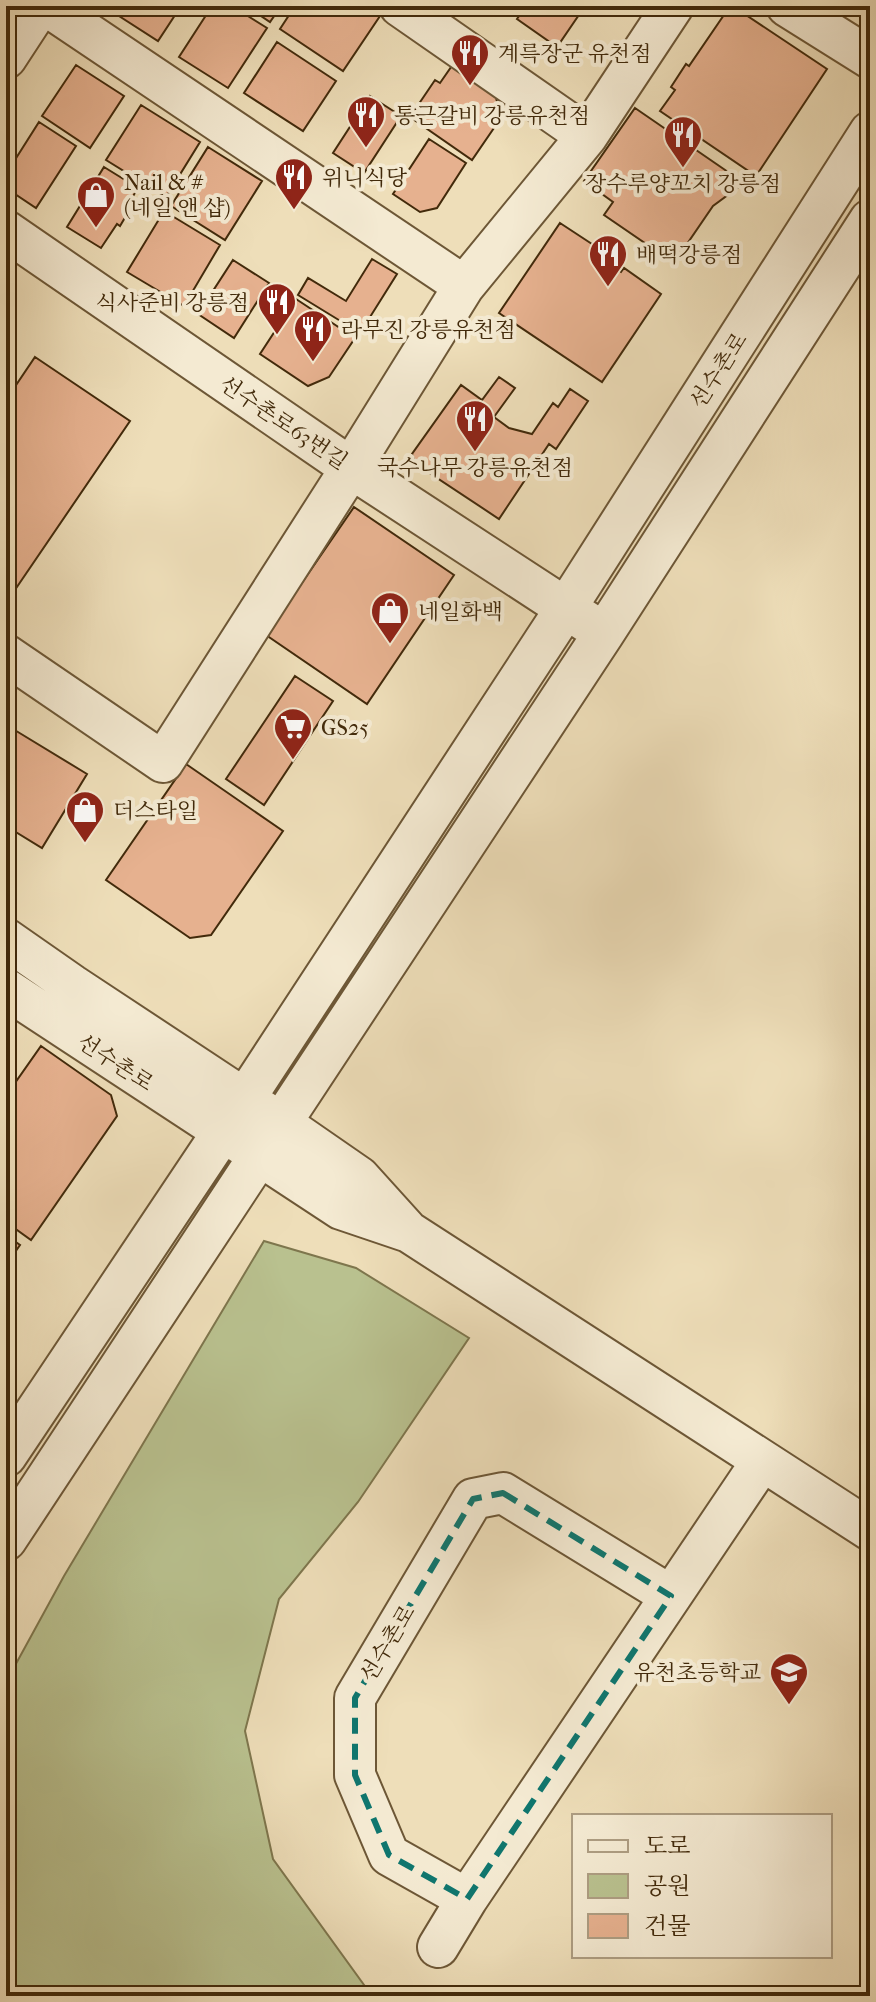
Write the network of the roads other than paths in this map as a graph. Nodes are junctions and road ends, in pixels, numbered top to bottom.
1 (40, 6) edge
2 (47, 6) edge
3 (400, 6) edge
4 (673, 6) edge
5 (787, 6) edge
6 (6, 58) edge
7 (870, 58) edge
8 (870, 132) edge
9 (587, 136) junction
10 (870, 220) edge
11 (6, 231) edge
12 (464, 286) junction
13 (351, 468) junction
14 (566, 608) junction
15 (604, 633) junction
16 (6, 655) edge
17 (6, 939) edge
18 (6, 989) edge
19 (233, 1115) junction
20 (270, 1139) junction
21 (6, 1456) edge
22 (762, 1461) junction
23 (870, 1530) edge
24 (6, 1540) edge
25 (671, 1596) junction
26 (467, 1899) junction
27 (438, 1947) dead end

1 - 6 street
2 - 12 street
3 - 9 street
4 - 9 street
5 - 7 street
8 - 14 street, 선수촌로
9 - 12 street
10 - 15 street
11 - 13 street, 선수촌로63번길
12 - 13 street
13 - 14 street, 선수촌로63번길
13 - 16 street
14 - 15 street, 선수촌로63번길
14 - 19 street, 선수촌로
15 - 20 street
17 - 19 street, 선수촌로
18 - 19 street, 선수촌로
19 - 20 street
19 - 21 street
20 - 22 street
20 - 24 street
22 - 23 street
22 - 25 street
25 - 26 street
25 - 26 street, 선수촌로
26 - 27 street

